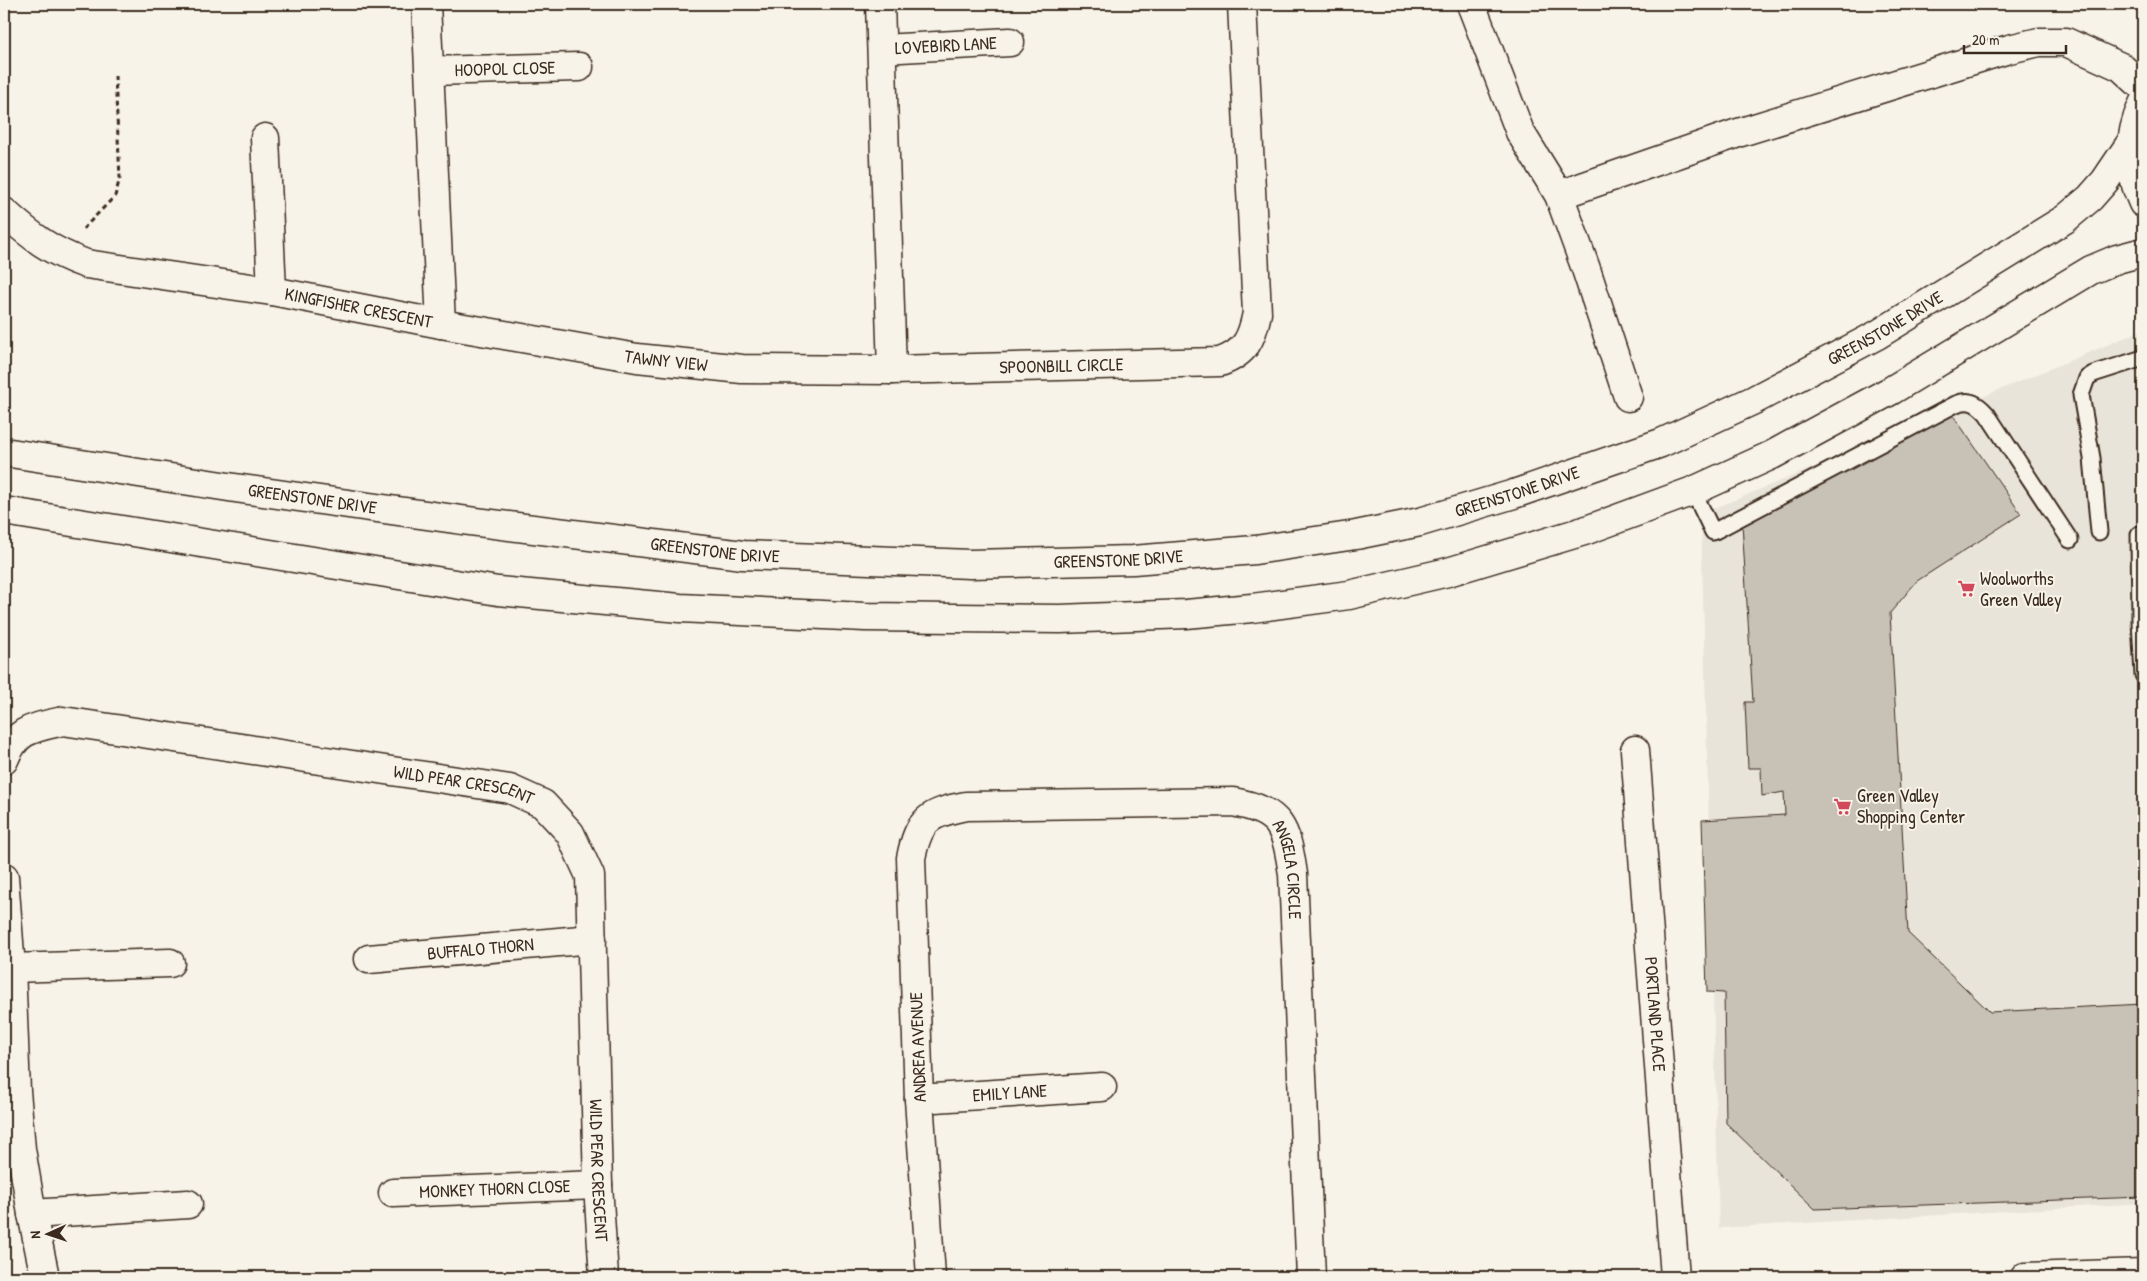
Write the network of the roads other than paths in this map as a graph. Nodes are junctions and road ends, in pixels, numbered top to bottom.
1 (426, 4) edge
2 (880, 4) edge
3 (1242, 4) edge
4 (1471, 4) edge
5 (1010, 42) dead end
6 (882, 49) junction
7 (580, 67) dead end
8 (430, 71) junction
9 (2143, 87) edge
10 (2143, 104) edge
11 (265, 138) dead end
12 (2132, 141) junction
13 (1559, 195) junction
14 (2143, 204) edge
15 (4, 212) edge
16 (2143, 252) edge
17 (272, 291) junction
18 (441, 324) junction
19 (2143, 358) edge
20 (892, 370) junction
21 (1628, 398) dead end
22 (4, 452) edge
23 (1692, 491) junction
24 (4, 511) edge
25 (2099, 532) dead end
26 (2139, 534) dead end
27 (2070, 540) dead end
28 (2143, 675) edge
29 (1635, 750) dead end
30 (4, 760) edge
31 (926, 821) joint
32 (4, 877) edge
33 (592, 939) junction
34 (369, 959) dead end
35 (170, 963) dead end
36 (11, 968) junction
37 (1102, 1087) dead end
38 (920, 1099) junction
39 (598, 1185) junction
40 (393, 1194) dead end
41 (188, 1204) dead end
42 (32, 1214) junction
43 (2143, 1273) edge
44 (44, 1277) edge
45 (604, 1277) edge
46 (931, 1277) edge
47 (1311, 1277) edge
48 (1675, 1277) edge
49 (2025, 1277) edge

1 - 8 street, KINGFISHER CRESCENT
2 - 6 street
3 - 20 street, SPOONBILL CIRCLE
4 - 13 street
5 - 6 street, LOVEBIRD LANE
6 - 20 street
7 - 8 street, HOOPOL CLOSE
8 - 18 street, KINGFISHER CRESCENT
9 - 13 street
10 - 12 street
11 - 17 street
12 - 14 street
12 - 22 street, GREENSTONE DRIVE
13 - 21 street
15 - 17 street, KINGFISHER CRESCENT
16 - 23 street
17 - 18 street, KINGFISHER CRESCENT
18 - 20 street, TAWNY VIEW
19 - 25 lane
23 - 24 street
23 - 27 lane
26 - 28 lane
29 - 48 street, PORTLAND PLACE
30 - 33 street, WILD PEAR CRESCENT
31 - 38 street, ANDREA AVENUE
31 - 47 street, ANGELA CIRCLE
32 - 36 street
33 - 34 street, BUFFALO THORN
33 - 39 street, WILD PEAR CRESCENT
35 - 36 street
36 - 42 street
37 - 38 street, EMILY LANE
38 - 46 street, ANDREA AVENUE
39 - 40 street, MONKEY THORN CLOSE
39 - 45 street, WILD PEAR CRESCENT
41 - 42 street
42 - 44 street
43 - 49 street

